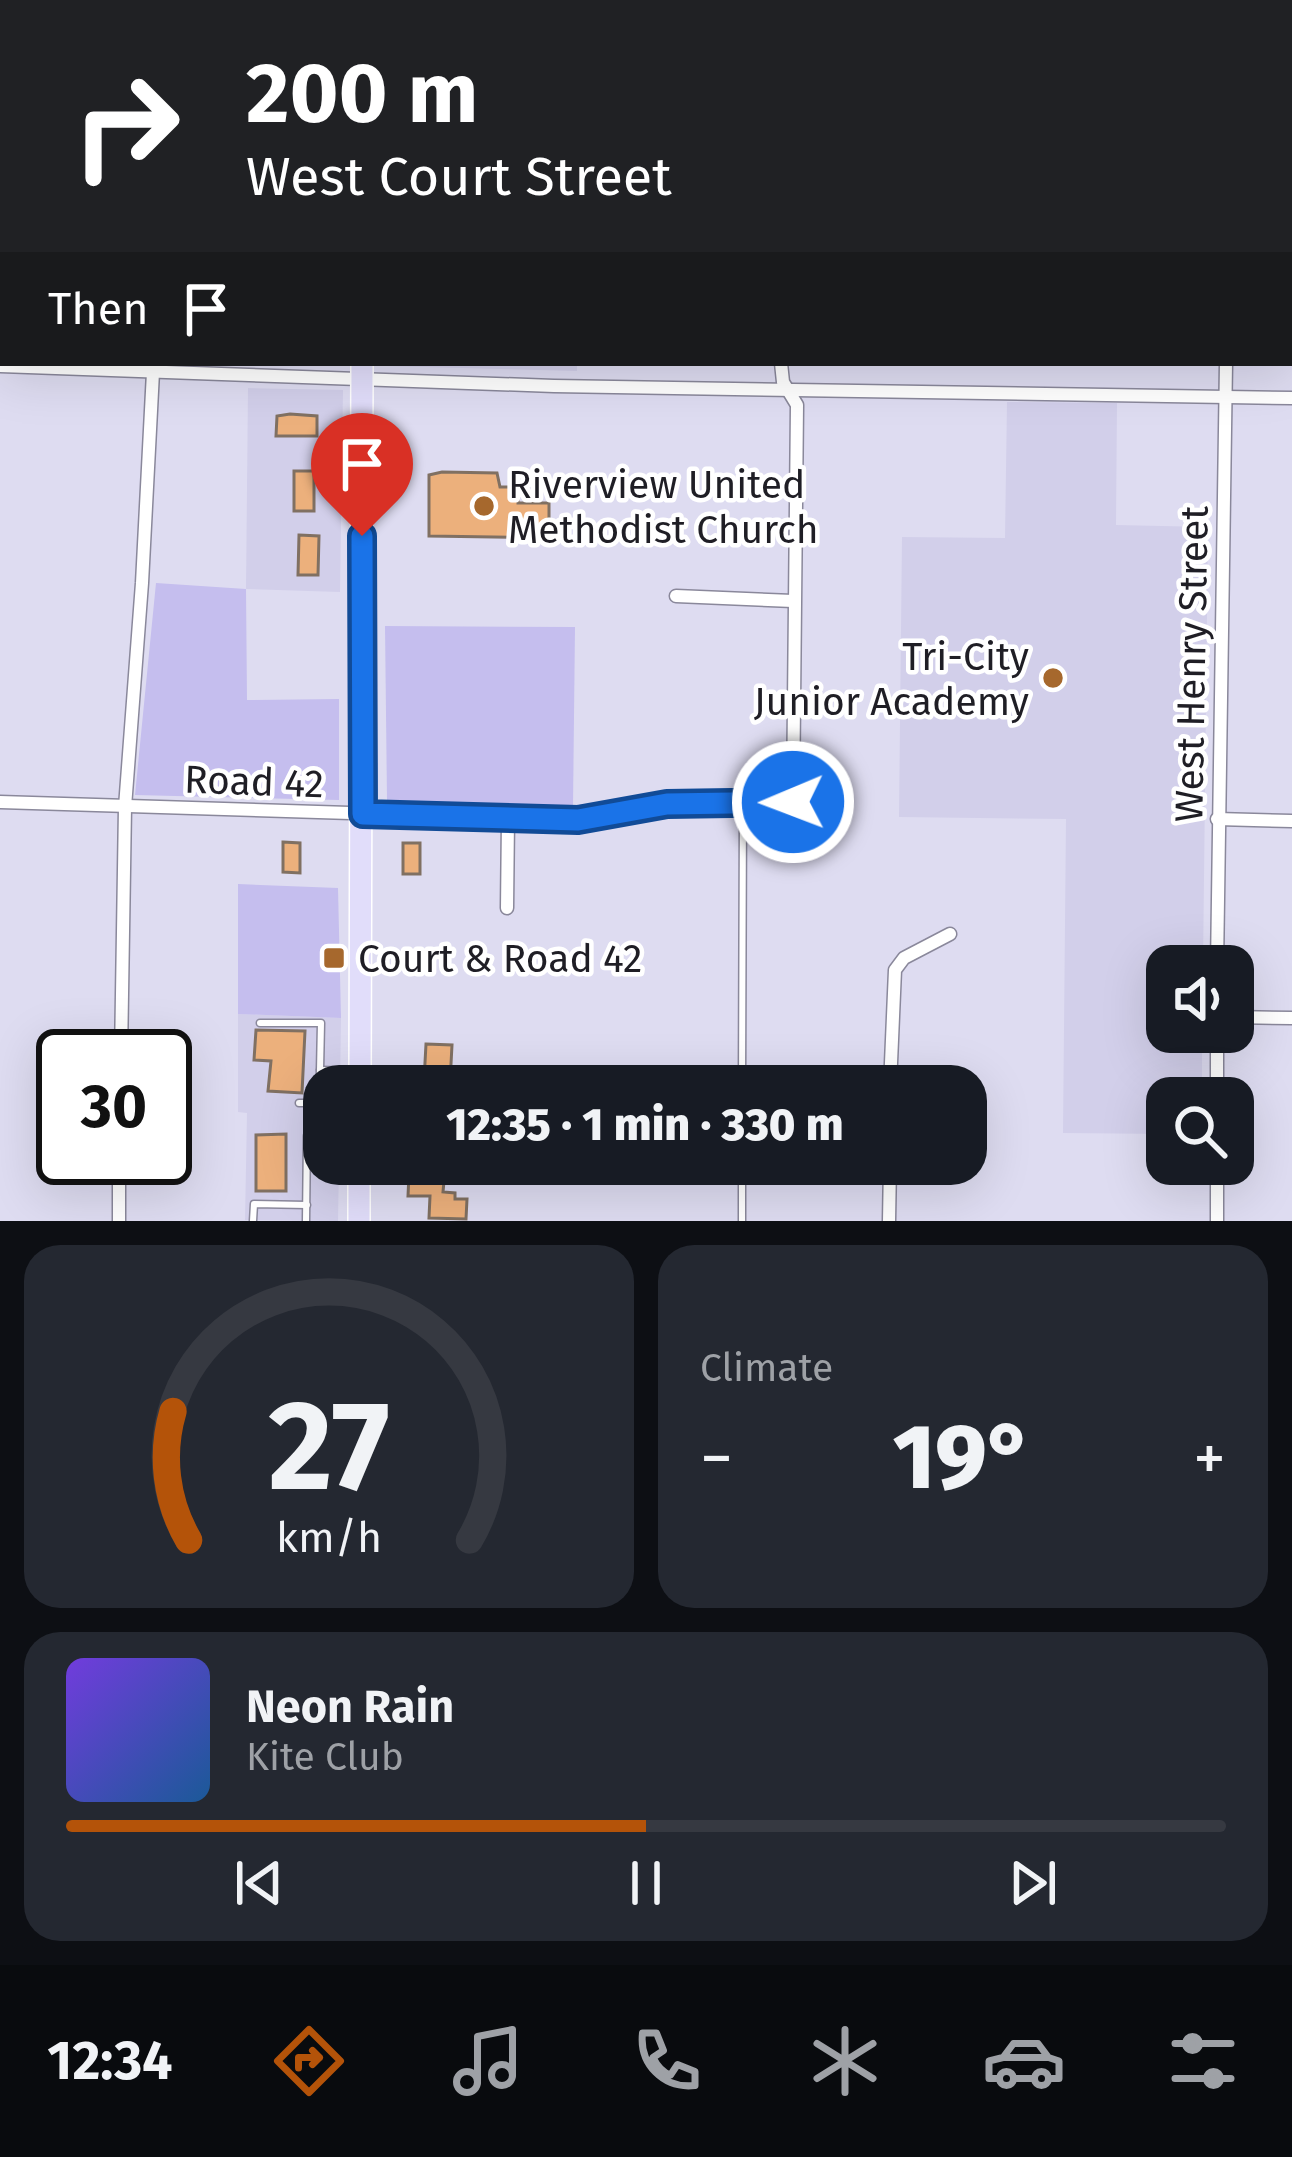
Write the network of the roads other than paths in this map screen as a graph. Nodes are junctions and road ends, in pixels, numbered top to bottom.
1 (0, 366) edge
2 (781, 366) edge
3 (1226, 366) edge
4 (152, 367) edge
5 (362, 371) edge
6 (789, 390) junction
7 (1226, 396) junction
8 (1292, 398) edge
9 (676, 596) dead end
10 (794, 601) junction
11 (0, 802) edge
12 (742, 803) junction
13 (124, 807) junction
14 (363, 814) junction
15 (508, 819) junction
16 (1217, 819) junction
17 (1292, 820) edge
18 (507, 908) dead end
19 (950, 934) dead end
20 (1217, 945) edge
21 (1254, 1017) edge
22 (1292, 1018) edge
23 (260, 1023) dead end
24 (121, 1029) edge
25 (320, 1065) edge
26 (360, 1065) edge
27 (742, 1065) edge
28 (891, 1065) edge
29 (299, 1103) dead end
30 (303, 1103) edge
31 (119, 1185) edge
32 (307, 1185) edge
33 (359, 1185) edge
34 (742, 1185) edge
35 (890, 1185) edge
36 (1217, 1185) edge
37 (307, 1205) junction
38 (118, 1221) edge
39 (253, 1221) edge
40 (306, 1221) edge
41 (359, 1221) edge
42 (742, 1221) edge
43 (889, 1221) edge
44 (1217, 1221) edge

1 - 4 street
2 - 6 street
3 - 7 street, West Henry Street
4 - 5 street
4 - 13 street
5 - 6 street
5 - 14 main road
6 - 7 street
6 - 10 street
7 - 8 street
7 - 16 street, West Henry Street
9 - 10 street
10 - 12 street, Road 42
11 - 13 street, Road 42
12 - 15 street, Road 42
12 - 27 lane
13 - 14 street, Road 42
13 - 24 street
14 - 15 street, Road 42
14 - 26 main road
15 - 18 street
16 - 17 street
16 - 20 street, West Henry Street
19 - 28 street
21 - 22 street
23 - 25 lane
29 - 30 lane
31 - 38 street
32 - 37 lane
33 - 41 main road
34 - 42 lane
35 - 43 street
36 - 44 street
37 - 39 lane
37 - 40 lane

